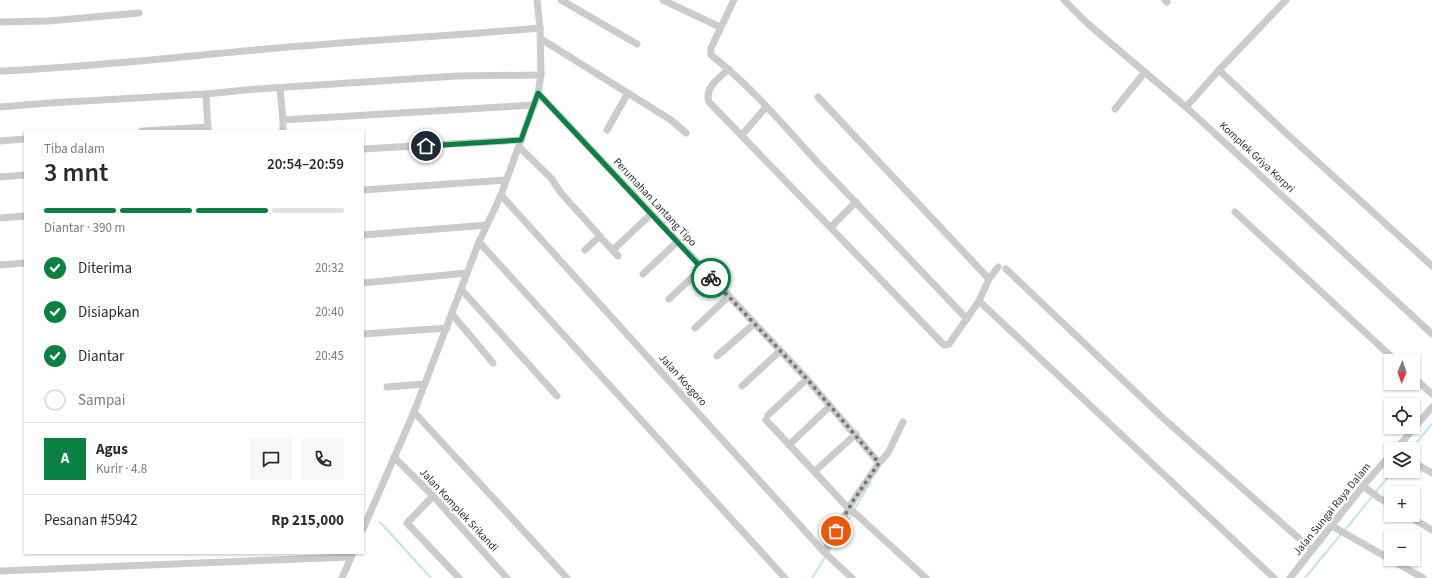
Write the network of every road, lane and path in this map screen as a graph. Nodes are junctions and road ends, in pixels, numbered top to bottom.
1 (536, 0) edge
2 (561, 0) edge
3 (663, 0) edge
4 (734, 0) edge
5 (1064, 0) edge
6 (1286, 0) edge
7 (139, 12) dead end
8 (0, 22) edge
9 (720, 27) junction
10 (540, 28) junction
11 (540, 39) junction
12 (637, 44) dead end
13 (729, 69) junction
14 (1219, 70) junction
15 (0, 71) edge
16 (1145, 72) junction
17 (541, 75) junction
18 (280, 88) junction
19 (538, 93) junction
20 (628, 93) junction
21 (206, 94) junction
22 (818, 97) dead end
23 (534, 105) junction
24 (1186, 106) junction
25 (0, 107) edge
26 (766, 107) junction
27 (1115, 109) dead end
28 (283, 120) junction
29 (208, 129) edge
30 (175, 130) edge
31 (283, 130) edge
32 (606, 130) dead end
33 (686, 133) dead end
34 (742, 135) junction
35 (24, 139) edge
36 (0, 141) edge
37 (520, 144) junction
38 (364, 150) edge
39 (24, 175) edge
40 (0, 177) edge
41 (506, 180) junction
42 (364, 190) edge
43 (501, 195) junction
44 (856, 202) junction
45 (1235, 212) dead end
46 (651, 214) junction
47 (24, 216) edge
48 (0, 218) edge
49 (486, 225) junction
50 (831, 227) junction
51 (364, 235) edge
52 (603, 240) dead end
53 (479, 242) junction
54 (677, 242) junction
55 (585, 250) dead end
56 (24, 263) edge
57 (0, 265) edge
58 (1432, 266) edge
59 (998, 267) dead end
60 (702, 268) junction
61 (1006, 269) dead end
62 (467, 273) junction
63 (642, 274) dead end
64 (989, 279) junction
65 (364, 283) edge
66 (461, 289) junction
67 (729, 296) junction
68 (669, 299) dead end
69 (979, 301) junction
70 (452, 314) junction
71 (967, 319) junction
72 (754, 324) junction
73 (447, 328) junction
74 (695, 328) dead end
75 (364, 334) edge
76 (1432, 334) edge
77 (780, 351) junction
78 (1388, 354) edge
79 (717, 356) dead end
80 (493, 363) dead end
81 (807, 379) junction
82 (1420, 383) edge
83 (424, 384) junction
84 (742, 386) dead end
85 (387, 387) dead end
86 (1432, 394) edge
87 (557, 396) dead end
88 (830, 406) junction
89 (1432, 407) edge
90 (414, 412) junction
91 (903, 422) dead end
92 (856, 434) junction
93 (1402, 442) edge
94 (789, 445) junction
95 (394, 457) junction
96 (879, 463) junction
97 (1384, 463) edge
98 (1420, 466) edge
99 (815, 471) junction
100 (1432, 473) edge
101 (1365, 487) junction
102 (433, 496) junction
103 (1384, 501) edge
104 (849, 510) junction
105 (1419, 522) edge
106 (364, 527) edge
107 (1335, 528) junction
108 (1432, 530) edge
109 (1312, 550) junction
110 (824, 553) junction
111 (352, 555) edge
112 (0, 571) edge
113 (342, 578) edge
114 (459, 578) edge
115 (507, 578) edge
116 (567, 578) edge
117 (784, 578) edge
118 (852, 578) edge
119 (926, 578) edge
120 (1274, 578) edge
121 (1290, 578) edge
122 (1422, 578) edge

1 - 10 street
2 - 12 street
3 - 9 street
4 - 9 street
5 - 16 street, Komplek Griya Korpri
6 - 14 street
7 - 8 street
9 - 13 street
10 - 11 street
10 - 15 street
11 - 17 street
11 - 20 street
13 - 26 street
13 - 34 street
14 - 24 street
14 - 58 street
16 - 24 street, Komplek Griya Korpri
16 - 27 street
17 - 18 street
17 - 19 street
18 - 21 street
18 - 28 street
19 - 23 street
19 - 46 street, Perumahan Lantang Tipo
20 - 32 street
20 - 33 street
21 - 25 street
21 - 29 street
22 - 64 street
23 - 28 street
23 - 37 street
24 - 76 street, Komplek Griya Korpri
26 - 34 street
26 - 44 street
28 - 31 street
29 - 30 street
34 - 50 street
35 - 36 street
37 - 38 street
37 - 41 street
37 - 55 street
39 - 40 street
41 - 42 street
41 - 43 street
43 - 49 street
43 - 110 street, Jalan Kosgoro
44 - 50 street
44 - 71 street
45 - 78 street
46 - 52 street
46 - 54 street, Perumahan Lantang Tipo
47 - 48 street
49 - 51 street
49 - 53 street
50 - 71 street
53 - 62 street
53 - 117 street
54 - 60 street, Perumahan Lantang Tipo
54 - 63 street
56 - 57 street
59 - 64 street
60 - 67 street, Perumahan Lantang Tipo
60 - 68 street
61 - 109 street
62 - 65 street
62 - 66 street
64 - 69 street
66 - 70 street
66 - 87 street
67 - 72 street, Perumahan Lantang Tipo
67 - 74 street
69 - 71 street
69 - 120 street
70 - 73 street
70 - 80 street
72 - 77 street, Perumahan Lantang Tipo
72 - 79 street
73 - 75 street
73 - 83 street
77 - 81 street, Perumahan Lantang Tipo
77 - 84 street
81 - 88 street, Perumahan Lantang Tipo
81 - 94 street
82 - 86 street
83 - 85 street
83 - 90 street
88 - 92 street, Perumahan Lantang Tipo
88 - 94 street
89 - 93 street
90 - 95 street
90 - 116 street
91 - 96 street
92 - 96 street, Perumahan Lantang Tipo
92 - 99 street
94 - 99 street
95 - 102 street, Jalan Komplek Srikandi
95 - 106 street
96 - 104 street
97 - 101 street, Jalan Sungai Raya Dalam
98 - 100 street
99 - 104 street
101 - 103 street
101 - 107 street, Jalan Sungai Raya Dalam
102 - 114 street
102 - 115 street, Jalan Komplek Srikandi
104 - 110 street
104 - 119 street
105 - 108 street
107 - 109 street, Jalan Sungai Raya Dalam
107 - 122 street
109 - 121 street, Jalan Sungai Raya Dalam
110 - 118 street, Jalan Kosgoro
111 - 112 street
111 - 113 street

